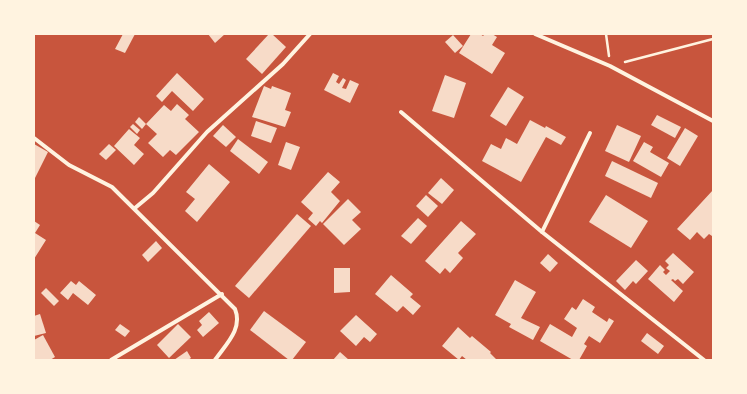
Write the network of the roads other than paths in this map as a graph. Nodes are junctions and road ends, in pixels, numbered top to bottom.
1 (310, 34) edge
2 (535, 34) edge
3 (401, 112) dead end
4 (713, 121) edge
5 (590, 133) dead end
6 (34, 138) edge
7 (135, 208) junction
8 (542, 232) junction
9 (222, 294) junction
10 (111, 360) edge
11 (215, 360) edge
12 (704, 360) edge

1 - 7 street
2 - 4 street
3 - 8 street
5 - 8 street
6 - 7 street
7 - 9 street
8 - 12 street
9 - 10 street
9 - 11 street

